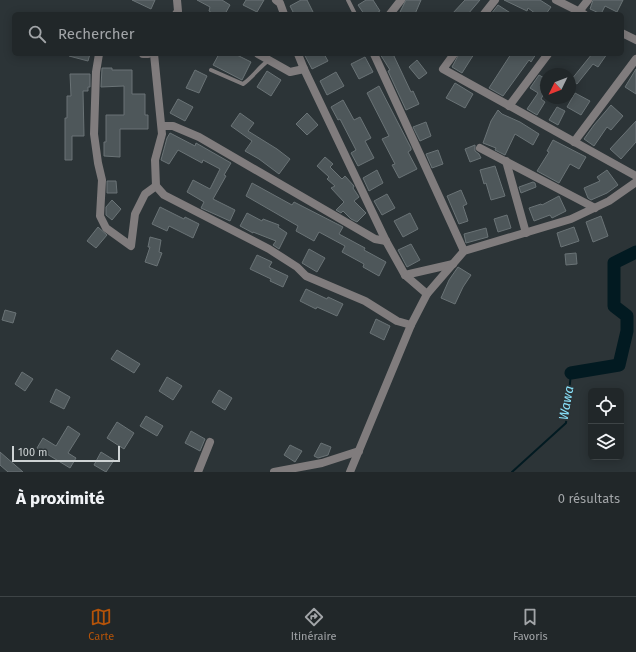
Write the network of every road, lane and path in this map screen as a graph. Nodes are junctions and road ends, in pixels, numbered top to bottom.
1 (177, 0) edge
2 (348, 0) edge
3 (401, 0) edge
4 (495, 0) edge
5 (556, 0) edge
6 (588, 0) edge
7 (281, 1) edge
8 (179, 12) edge
9 (284, 12) edge
10 (354, 12) edge
11 (392, 12) edge
12 (486, 12) edge
13 (578, 12) edge
14 (581, 12) edge
15 (624, 34) edge
16 (636, 40) edge
17 (99, 56) edge
18 (154, 56) edge
19 (262, 56) edge
20 (299, 56) edge
21 (375, 56) edge
22 (453, 56) edge
23 (546, 56) edge
24 (636, 58) edge
25 (269, 60) junction
26 (304, 69) junction
27 (212, 70) dead end
28 (509, 106) junction
29 (162, 126) junction
30 (574, 142) junction
31 (480, 148) dead end
32 (506, 162) junction
33 (636, 176) edge
34 (636, 182) edge
35 (156, 186) junction
36 (595, 208) junction
37 (526, 233) junction
38 (386, 241) junction
39 (464, 251) junction
40 (453, 264) junction
41 (405, 275) junction
42 (427, 294) junction
43 (411, 325) junction
44 (210, 442) dead end
45 (359, 452) junction
46 (198, 472) edge
47 (274, 472) edge
48 (350, 472) edge

1 - 8 street
2 - 10 lane
3 - 11 street
4 - 12 street
5 - 13 street
6 - 14 street
7 - 9 street
15 - 16 street
17 - 35 street
18 - 29 street
19 - 25 street
20 - 26 street
21 - 39 street
22 - 28 street
23 - 28 street
24 - 30 street
25 - 26 street
25 - 27 lane
26 - 38 street
28 - 30 street
29 - 35 street
29 - 38 street
30 - 33 street
31 - 32 street
32 - 36 street
32 - 37 street
34 - 36 street
35 - 43 street
36 - 37 street
37 - 39 street
38 - 41 street
39 - 40 street
40 - 41 street
40 - 42 street
41 - 42 street
42 - 43 street
43 - 45 street
44 - 46 street
45 - 47 street
45 - 48 street

